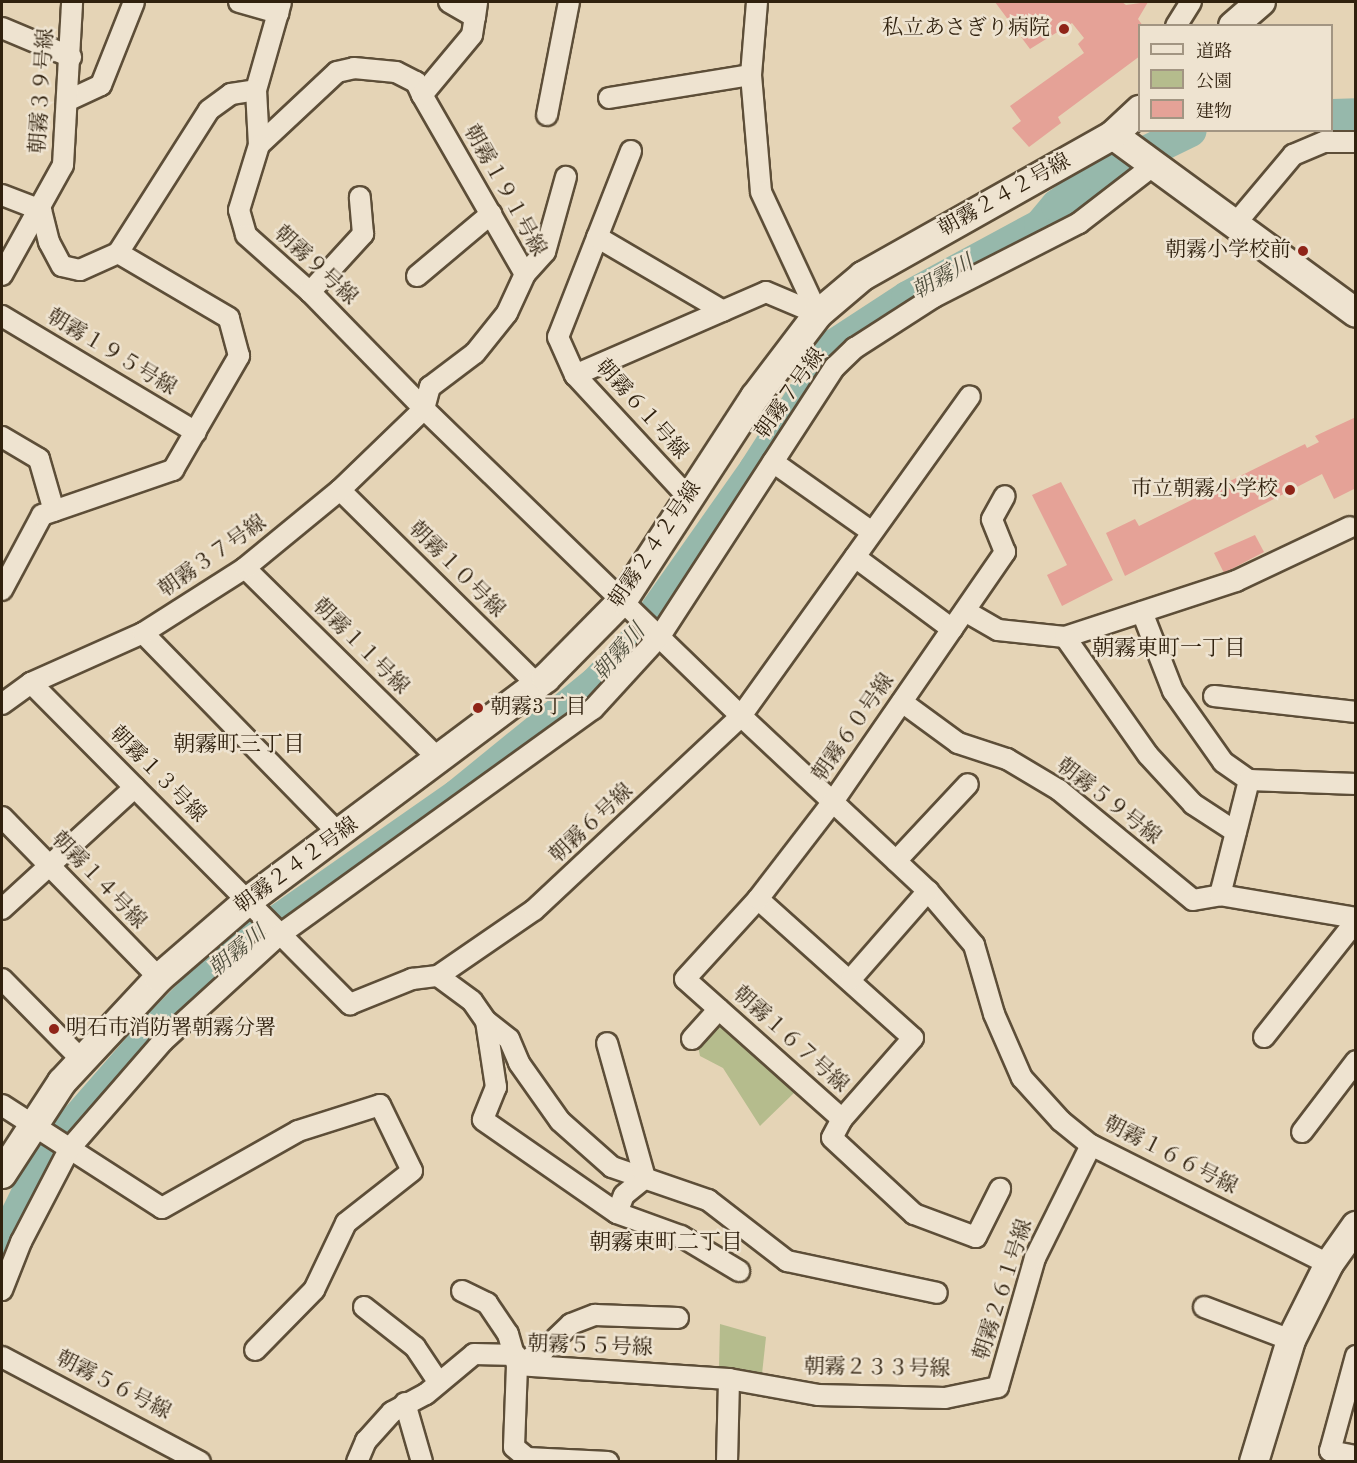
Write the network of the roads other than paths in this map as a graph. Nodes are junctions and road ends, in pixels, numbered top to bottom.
1 (72, 2) edge
2 (134, 2) edge
3 (239, 2) edge
4 (449, 2) edge
5 (569, 2) edge
6 (757, 2) edge
7 (1191, 2) edge
8 (1261, 2) edge
9 (280, 8) edge
10 (476, 9) edge
11 (1177, 24) edge
12 (1235, 24) edge
13 (2, 28) edge
14 (71, 57) junction
15 (751, 75) junction
16 (256, 90) junction
17 (422, 95) junction
18 (609, 98) dead end
19 (69, 100) junction
20 (1138, 112) edge
21 (547, 115) dead end
22 (1113, 135) junction
23 (1356, 142) edge
24 (259, 146) junction
25 (630, 151) dead end
26 (1151, 163) junction
27 (566, 177) dead end
28 (2, 195) edge
29 (360, 197) dead end
30 (41, 210) junction
31 (491, 214) junction
32 (1236, 223) junction
33 (597, 237) junction
34 (118, 253) junction
35 (525, 274) junction
36 (2, 275) edge
37 (417, 276) dead end
38 (310, 292) junction
39 (723, 311) junction
40 (1356, 313) edge
41 (818, 314) junction
42 (2, 316) edge
43 (575, 375) junction
44 (970, 396) dead end
45 (424, 409) junction
46 (196, 432) junction
47 (2, 437) edge
48 (773, 462) junction
49 (340, 490) junction
50 (1005, 496) dead end
51 (688, 497) junction
52 (54, 511) junction
53 (1350, 527) dead end
54 (872, 532) junction
55 (855, 557) junction
56 (245, 568) junction
57 (2, 590) edge
58 (631, 607) junction
59 (965, 611) junction
60 (1142, 612) junction
61 (952, 629) junction
62 (143, 633) junction
63 (657, 633) junction
64 (1065, 637) junction
65 (31, 683) junction
66 (537, 684) junction
67 (1214, 696) dead end
68 (902, 702) junction
69 (2, 704) edge
70 (1356, 712) edge
71 (741, 716) junction
72 (440, 760) junction
73 (1249, 780) junction
74 (968, 784) dead end
75 (1356, 784) edge
76 (135, 787) junction
77 (832, 803) junction
78 (2, 817) edge
79 (1236, 832) junction
80 (340, 835) junction
81 (896, 861) junction
82 (50, 865) junction
83 (928, 891) junction
84 (1220, 895) junction
85 (758, 899) junction
86 (254, 908) junction
87 (2, 909) edge
88 (1356, 919) edge
89 (277, 934) junction
90 (438, 975) junction
91 (159, 978) junction
92 (2, 979) edge
93 (851, 979) junction
94 (719, 1009) junction
95 (486, 1021) junction
96 (1264, 1037) dead end
97 (692, 1039) dead end
98 (607, 1043) dead end
99 (82, 1060) junction
100 (1356, 1061) edge
101 (2, 1105) edge
102 (842, 1119) junction
103 (1302, 1132) dead end
104 (54, 1138) junction
105 (1091, 1145) junction
106 (2, 1174) edge
107 (645, 1178) junction
108 (1000, 1189) dead end
109 (617, 1213) junction
110 (1356, 1226) edge
111 (1329, 1264) junction
112 (739, 1272) dead end
113 (2, 1290) edge
114 (462, 1291) dead end
115 (937, 1293) dead end
116 (364, 1307) dead end
117 (1204, 1307) dead end
118 (678, 1318) dead end
119 (1291, 1340) junction
120 (255, 1350) dead end
121 (1356, 1356) edge
122 (2, 1357) edge
123 (517, 1360) junction
124 (729, 1379) junction
125 (439, 1383) junction
126 (998, 1387) joint
127 (405, 1403) junction
128 (1356, 1456) edge
129 (200, 1461) edge
130 (357, 1461) edge
131 (422, 1461) edge
132 (608, 1461) edge
133 (727, 1461) edge
134 (1254, 1461) edge

1 - 14 street, 朝霧３９号線
2 - 19 street
3 - 9 street
4 - 10 street
5 - 21 street
6 - 15 street
7 - 11 street
8 - 12 street
9 - 16 street, 朝霧９号線
10 - 17 street
13 - 14 street
14 - 19 street, 朝霧３９号線
15 - 18 street
15 - 41 street
16 - 24 street, 朝霧９号線
16 - 34 street
17 - 24 street, 朝霧１９１号線
17 - 31 street, 朝霧１９１号線
19 - 30 street, 朝霧３９号線
20 - 22 street, 朝霧２４２号線
22 - 26 street
22 - 41 street, 朝霧２４２号線
23 - 32 street
24 - 38 street, 朝霧９号線
25 - 33 street, 朝霧６１号線
26 - 32 street
26 - 48 street, 朝霧７号線
27 - 35 street
28 - 30 street
29 - 38 street
30 - 34 street
30 - 36 street, 朝霧３９号線
31 - 35 street, 朝霧１９１号線
31 - 37 street
32 - 40 street
33 - 39 street
33 - 43 street, 朝霧６１号線
34 - 46 street
35 - 45 street, 朝霧１９１号線
38 - 45 street, 朝霧９号線
39 - 41 street
39 - 43 street
41 - 51 street, 朝霧２４２号線
42 - 46 street, 朝霧１９５号線
43 - 51 street, 朝霧６１号線
44 - 54 street, 朝霧６号線
45 - 49 street, 朝霧３７号線
45 - 58 street, 朝霧９号線
46 - 52 street
47 - 52 street
48 - 54 street
48 - 63 street, 朝霧７号線
49 - 56 street, 朝霧３７号線
49 - 66 street, 朝霧１０号線
50 - 59 street, 朝霧６０号線
51 - 58 street, 朝霧２４２号線
52 - 57 street
53 - 60 street
54 - 55 street, 朝霧６号線
55 - 61 street
55 - 71 street, 朝霧６号線
56 - 62 street, 朝霧３７号線
56 - 72 street, 朝霧１１号線
58 - 63 street, 朝霧６０号線
58 - 66 street, 朝霧２４２号線
59 - 61 street, 朝霧６０号線
59 - 64 street
60 - 64 street
60 - 73 street
61 - 68 street, 朝霧６０号線
62 - 65 street, 朝霧３７号線
62 - 80 street
63 - 71 street, 朝霧６０号線
63 - 89 street, 朝霧７号線
64 - 79 street
65 - 69 street, 朝霧３７号線
65 - 76 street, 朝霧１３号線
66 - 72 street, 朝霧２４２号線
67 - 70 street
68 - 77 street, 朝霧６０号線
68 - 84 street, 朝霧５９号線
71 - 77 street, 朝霧６０号線
71 - 90 street, 朝霧６号線
72 - 80 street, 朝霧２４２号線
73 - 75 street
73 - 79 street
74 - 81 street
76 - 82 street
76 - 86 street, 朝霧１３号線
77 - 81 street, 朝霧１６６号線
77 - 85 street, 朝霧１６７号線
78 - 82 street, 朝霧１４号線
79 - 84 street
80 - 86 street, 朝霧２４２号線
81 - 83 street, 朝霧１６６号線
82 - 87 street
82 - 91 street, 朝霧１４号線
83 - 93 street
83 - 105 street, 朝霧１６６号線
84 - 88 street, 朝霧５９号線
85 - 93 street, 朝霧１６７号線
85 - 94 street, 朝霧１６７号線
86 - 89 street, 朝霧１３号線
86 - 91 street, 朝霧２４２号線
88 - 96 street
89 - 90 street, 朝霧６号線
89 - 104 street, 朝霧７号線
90 - 95 street
91 - 99 street, 朝霧２４２号線
92 - 99 street
93 - 102 street, 朝霧１６７号線
94 - 97 street
94 - 102 street, 朝霧１６７号線
95 - 107 street
95 - 109 street
98 - 107 street
99 - 104 street, 朝霧２４２号線
100 - 103 street
101 - 104 street
102 - 108 street
104 - 106 street, 朝霧２４２号線
104 - 113 street, 朝霧７号線
104 - 120 street
105 - 111 street, 朝霧１６６号線
105 - 126 street, 朝霧２６１号線
107 - 109 street
107 - 115 street
109 - 112 street
110 - 111 street
111 - 119 street
114 - 123 street
116 - 125 street
117 - 119 street
118 - 123 street
119 - 134 street
121 - 128 street
122 - 129 street, 朝霧５６号線
123 - 124 street, 朝霧５５号線
123 - 125 street
123 - 132 street, 朝霧５５号線
124 - 126 street, 朝霧２３３号線
124 - 133 street
125 - 127 street
127 - 130 street
127 - 131 street

